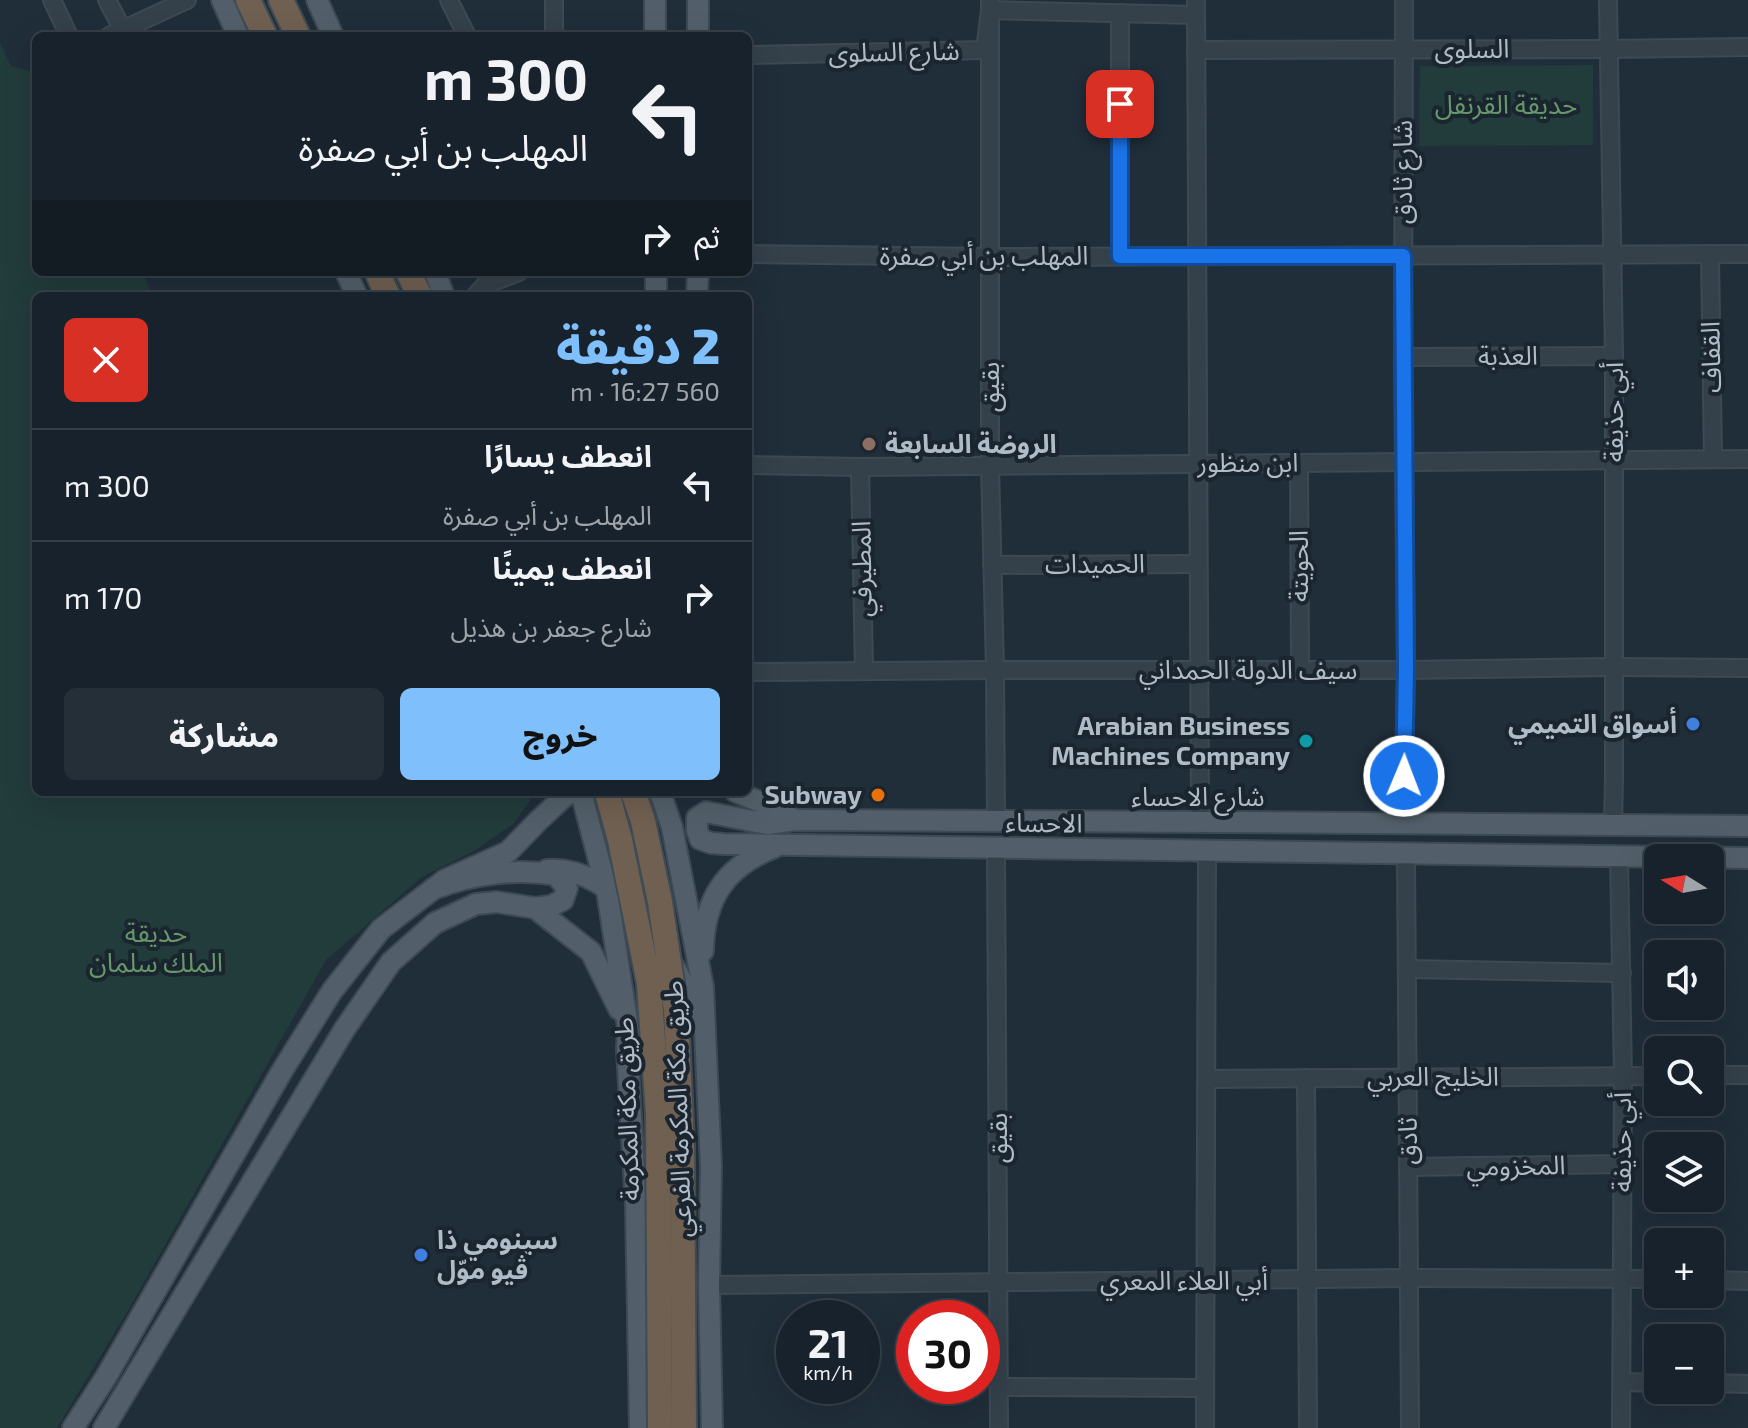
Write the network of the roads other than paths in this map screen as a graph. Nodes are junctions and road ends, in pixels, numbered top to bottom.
1 (52, 0) edge
2 (107, 0) edge
3 (187, 0) edge
4 (222, 0) edge
5 (248, 0) edge
6 (281, 0) edge
7 (298, 0) edge
8 (317, 0) edge
9 (449, 0) edge
10 (554, 0) edge
11 (655, 0) edge
12 (698, 0) edge
13 (1404, 0) edge
14 (1608, 0) edge
15 (990, 5) edge
16 (1196, 8) edge
17 (1120, 13) junction
18 (67, 32) edge
19 (119, 32) edge
20 (124, 32) edge
21 (236, 32) edge
22 (263, 32) edge
23 (296, 32) edge
24 (309, 32) edge
25 (331, 32) edge
26 (465, 32) edge
27 (554, 32) edge
28 (655, 32) edge
29 (698, 32) edge
30 (1748, 47) edge
31 (1403, 49) junction
32 (1609, 49) junction
33 (1196, 50) junction
34 (752, 55) edge
35 (752, 254) edge
36 (1710, 254) junction
37 (1748, 254) edge
38 (1198, 255) junction
39 (1120, 256) junction
40 (1403, 256) junction
41 (1613, 256) junction
42 (990, 257) junction
43 (509, 276) edge
44 (479, 292) edge
45 (1614, 356) junction
46 (1403, 357) junction
47 (1713, 459) junction
48 (1748, 459) edge
49 (1614, 460) junction
50 (1405, 461) junction
51 (1299, 463) junction
52 (990, 464) junction
53 (1198, 464) junction
54 (752, 465) edge
55 (860, 467) junction
56 (1197, 564) junction
57 (992, 565) junction
58 (1614, 667) junction
59 (1748, 668) edge
60 (1300, 669) junction
61 (995, 670) junction
62 (1406, 670) junction
63 (864, 671) junction
64 (1199, 671) junction
65 (752, 672) edge
66 (548, 796) edge
67 (565, 796) edge
68 (582, 796) edge
69 (608, 796) edge
70 (630, 796) edge
71 (634, 796) edge
72 (661, 796) edge
73 (746, 796) edge
74 (795, 820) junction
75 (538, 821) junction
76 (996, 821) junction
77 (1200, 823) junction
78 (1403, 824) junction
79 (1613, 824) junction
80 (1748, 826) edge
81 (672, 827) junction
82 (700, 839) junction
83 (780, 845) junction
84 (996, 848) junction
85 (1207, 851) junction
86 (1406, 854) junction
87 (1619, 857) junction
88 (1748, 858) edge
89 (535, 871) junction
90 (433, 889) junction
91 (607, 891) junction
92 (535, 908) junction
93 (1408, 969) junction
94 (1622, 973) junction
95 (703, 987) junction
96 (628, 1027) junction
97 (705, 1028) junction
98 (1724, 1075) edge
99 (1748, 1075) edge
100 (1623, 1076) junction
101 (1644, 1076) edge
102 (1407, 1077) junction
103 (1306, 1078) junction
104 (1208, 1079) junction
105 (1622, 1164) junction
106 (711, 1166) junction
107 (1409, 1167) junction
108 (634, 1170) junction
109 (179, 1249) junction
110 (203, 1264) junction
111 (1410, 1278) junction
112 (1622, 1278) junction
113 (1644, 1279) edge
114 (1307, 1280) junction
115 (1724, 1280) edge
116 (999, 1281) junction
117 (1206, 1281) junction
118 (1748, 1281) edge
119 (709, 1285) junction
120 (999, 1300) edge
121 (1622, 1382) junction
122 (1644, 1383) edge
123 (1724, 1383) edge
124 (1748, 1384) edge
125 (1000, 1387) edge
126 (1205, 1388) junction
127 (999, 1404) edge
128 (73, 1428) edge
129 (104, 1428) edge
130 (640, 1428) edge
131 (660, 1428) edge
132 (684, 1428) edge
133 (712, 1428) edge
134 (999, 1428) edge
135 (1205, 1428) edge
136 (1308, 1428) edge
137 (1410, 1428) edge
138 (1621, 1428) edge

1 - 18 street
2 - 19 street
3 - 20 street
4 - 21 main road
5 - 22 highway
6 - 23 highway
7 - 24 highway
8 - 25 main road
9 - 26 street
10 - 27 street
11 - 28 main road
12 - 29 main road
13 - 31 street, شارع ثادق
14 - 32 street, أبي حذيفة
15 - 17 street
15 - 34 street, شارع السلوى
15 - 42 street, بقيق
16 - 17 street
16 - 33 street
17 - 39 street
30 - 32 street, السلوى
31 - 32 street, السلوى
31 - 33 street, السلوى
31 - 40 street, شارع ثادق
32 - 41 street, أبي حذيفة
33 - 38 street
35 - 42 street, المهلب بن أبي صفرة
36 - 37 street, المهلب بن أبي صفرة
36 - 41 street, المهلب بن أبي صفرة
36 - 47 street, القفاف
38 - 39 street, المهلب بن أبي صفرة
38 - 40 street, المهلب بن أبي صفرة
38 - 53 street
39 - 42 street, المهلب بن أبي صفرة
40 - 41 street, المهلب بن أبي صفرة
40 - 46 street, شارع ثادق
41 - 45 street, أبي حذيفة
42 - 52 street, بقيق
43 - 44 street
45 - 46 street, العذبة
45 - 49 street, أبي حذيفة
46 - 50 street, شارع ثادق
47 - 48 street, ابن منظور
47 - 49 street, ابن منظور
49 - 50 street, ابن منظور
49 - 58 street, أبي حذيفة
50 - 51 street, ابن منظور
50 - 62 street, شارع ثادق
51 - 53 street, ابن منظور
51 - 60 street, الحويتة
52 - 53 street, ابن منظور
52 - 55 street, ابن منظور
52 - 57 street, بقيق
53 - 56 street
54 - 55 street, ابن منظور
55 - 63 street, المطيرفي
56 - 57 street, الحميدات
56 - 64 street
57 - 61 street, بقيق
58 - 59 street, سيف الدولة الحمداني
58 - 62 street, سيف الدولة الحمداني
58 - 79 street, أبي حذيفة
60 - 62 street, سيف الدولة الحمداني
60 - 64 street, سيف الدولة الحمداني
61 - 63 street, سيف الدولة الحمداني
61 - 64 street, سيف الدولة الحمداني
61 - 76 street, بقيق
62 - 78 street, شارع ثادق
63 - 65 street, سيف الدولة الحمداني
64 - 77 street
66 - 75 main road
67 - 75 main road
68 - 91 main road, طريق مكة المكرمة الفرعي
69 - 131 highway, طريق مكة المكرمة, bridge
70 - 81 main road
71 - 132 highway, طريق مكة المكرمة, bridge
72 - 81 main road, طريق مكة المكرمة الفرعي
73 - 74 main road
74 - 76 main road, شارع الاحساء
74 - 82 main road, شارع الاحساء
75 - 90 main road
76 - 77 main road, شارع الاحساء
77 - 78 main road, شارع الاحساء
78 - 79 main road, شارع الاحساء
79 - 80 main road, شارع الاحساء
81 - 82 main road
81 - 95 main road, طريق مكة المكرمة الفرعي
82 - 83 main road, الاحساء
83 - 84 main road, الاحساء
83 - 95 main road
84 - 85 main road, الاحساء
84 - 116 street, بقيق
85 - 86 main road, الاحساء
85 - 104 street
86 - 87 main road, الاحساء
86 - 93 street, ثادق
87 - 88 main road, الاحساء
87 - 94 street, أبي حذيفة
89 - 90 main road
89 - 91 main road
89 - 92 main road
90 - 109 main road
91 - 96 main road, طريق مكة المكرمة الفرعي
91 - 97 main road
92 - 96 main road
92 - 110 main road
93 - 94 street
93 - 102 street, ثادق
94 - 100 street, أبي حذيفة
95 - 97 main road, طريق مكة المكرمة الفرعي
96 - 108 main road, طريق مكة المكرمة الفرعي
97 - 106 main road, طريق مكة المكرمة الفرعي
98 - 99 street
100 - 101 street, الخليج العربي
100 - 102 street, الخليج العربي
100 - 105 street, أبي حذيفة
102 - 103 street, الخليج العربي
102 - 107 street, ثادق
103 - 104 street, الخليج العربي
103 - 114 street
104 - 117 street
105 - 107 street, المخزومي
105 - 112 street, أبي حذيفة
106 - 108 main road
106 - 119 main road, طريق مكة المكرمة الفرعي
107 - 111 street, ثادق
108 - 130 main road, طريق مكة المكرمة الفرعي
109 - 110 main road
109 - 128 main road
110 - 129 main road
111 - 112 street, أبي العلاء المعري
111 - 114 street, أبي العلاء المعري
111 - 137 street, ثادق
112 - 113 street, أبي العلاء المعري
112 - 121 street, أبي حذيفة
114 - 117 street, أبي العلاء المعري
114 - 136 street
115 - 118 street
116 - 117 street, أبي العلاء المعري
116 - 119 street, أبي العلاء المعري
116 - 120 street, بقيق
117 - 126 street
119 - 133 main road, طريق مكة المكرمة الفرعي
121 - 122 street
121 - 138 street, أبي حذيفة
123 - 124 street
125 - 126 street
126 - 135 street
127 - 134 street, بقيق

